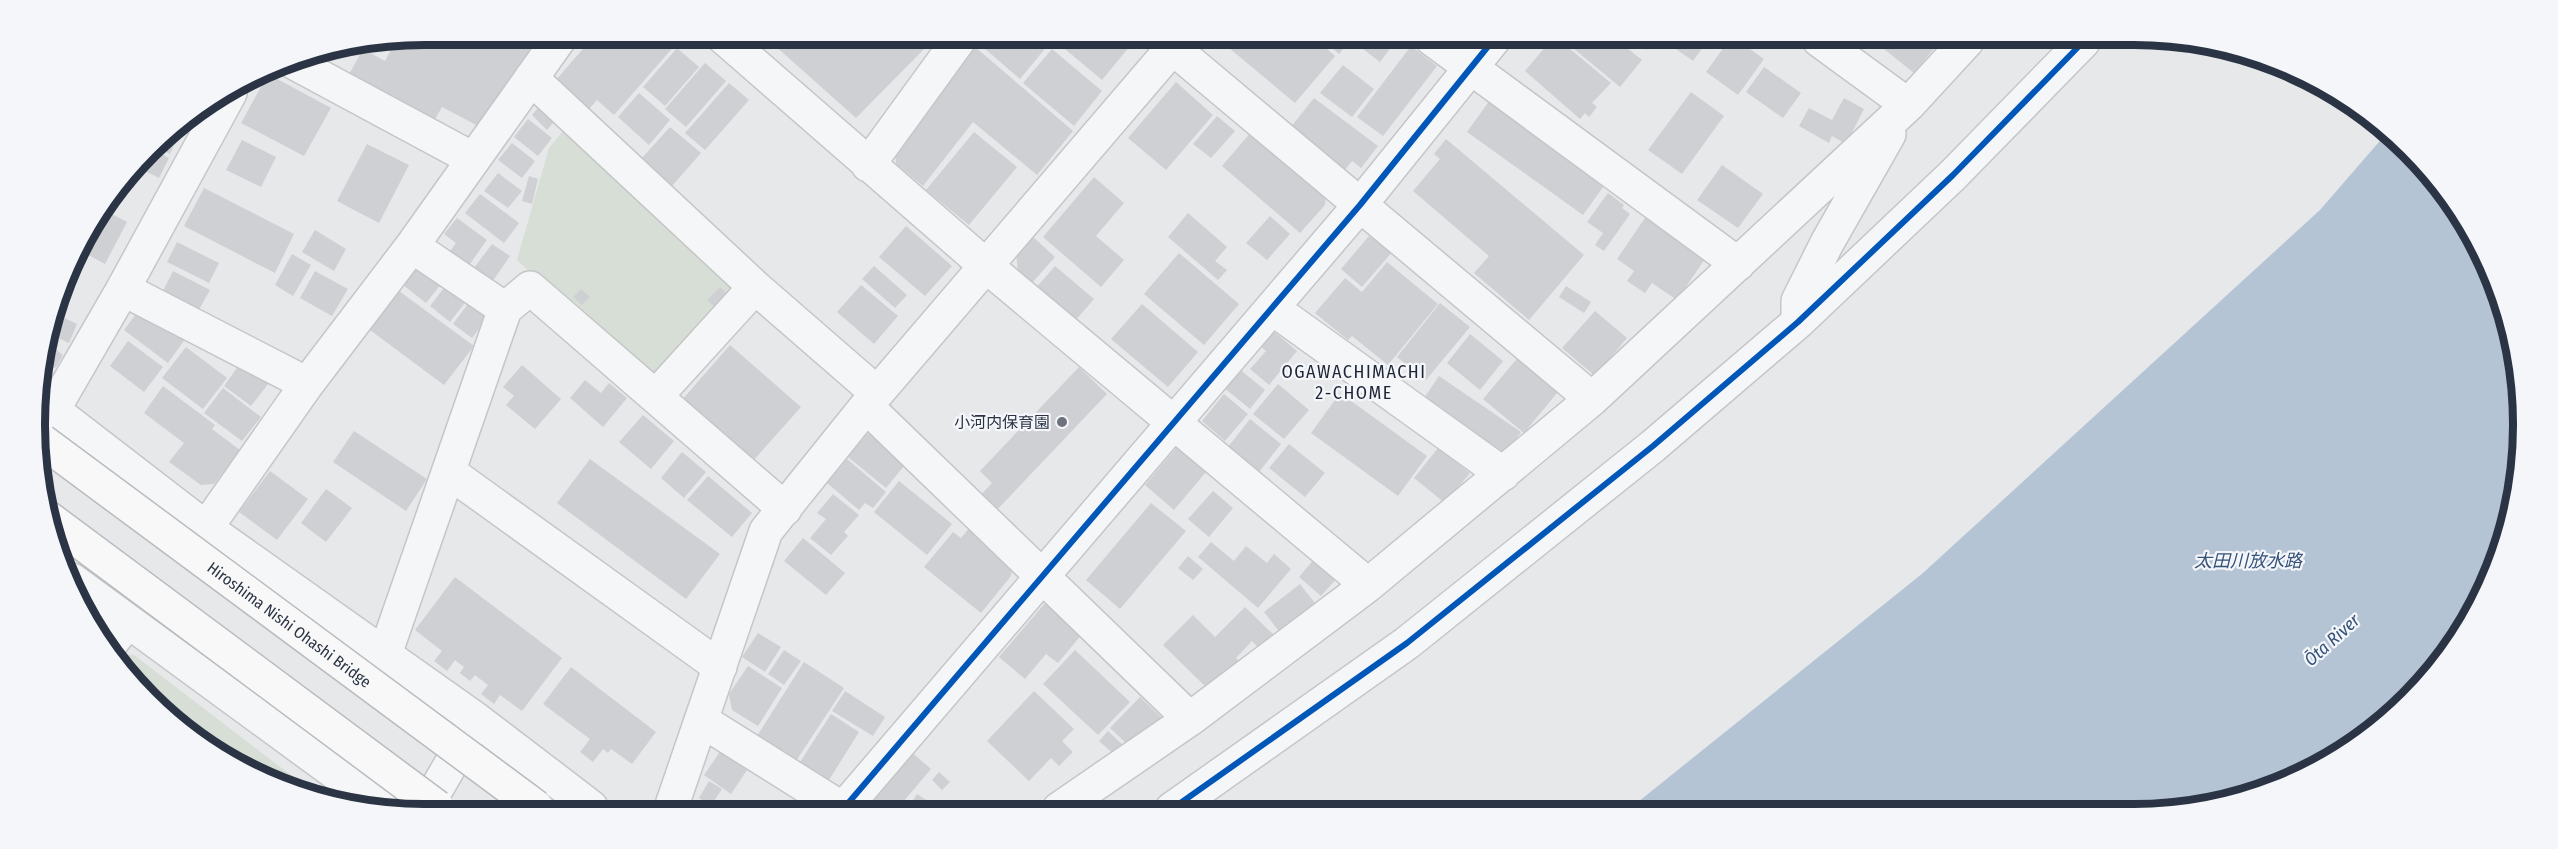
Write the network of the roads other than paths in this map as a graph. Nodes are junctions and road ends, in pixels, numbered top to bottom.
1 (555, 45) edge
2 (732, 45) edge
3 (955, 45) edge
4 (1169, 45) edge
5 (1177, 45) edge
6 (1440, 45) edge
7 (1489, 45) edge
8 (1824, 45) edge
9 (1963, 45) edge
10 (2080, 45) edge
11 (300, 66) edge
12 (1471, 68) junction
13 (531, 78) junction
14 (225, 102) edge
15 (1899, 113) junction
16 (472, 159) junction
17 (868, 165) junction
18 (1360, 205) junction
19 (412, 246) junction
20 (1738, 264) junction
21 (985, 265) junction
22 (755, 287) junction
23 (123, 289) junction
24 (1272, 308) junction
25 (505, 309) junction
26 (1798, 322) junction
27 (307, 384) junction
28 (656, 396) junction
29 (1592, 399) junction
30 (872, 400) junction
31 (46, 405) edge
32 (1173, 424) junction
33 (46, 444) edge
34 (449, 472) junction
35 (1503, 474) junction
36 (785, 509) junction
37 (59, 526) edge
38 (206, 528) junction
39 (1043, 575) junction
40 (1368, 585) junction
41 (82, 587) edge
42 (128, 622) junction
43 (113, 641) edge
44 (384, 657) junction
45 (720, 667) junction
46 (1190, 719) junction
47 (477, 720) junction
48 (701, 720) junction
49 (373, 801) edge
50 (428, 804) edge
51 (433, 804) edge
52 (532, 804) edge
53 (587, 804) edge
54 (672, 804) edge
55 (837, 804) edge
56 (846, 804) edge
57 (1065, 804) edge
58 (1179, 804) edge

1 - 13 street
2 - 17 street
3 - 17 street
4 - 21 street
5 - 18 street
6 - 12 street
7 - 12 street
8 - 15 street
9 - 15 street
10 - 26 street
11 - 16 street
12 - 18 street
12 - 20 street
13 - 16 street
13 - 22 street
14 - 23 street
15 - 20 street
15 - 26 street
16 - 19 street
17 - 21 street
18 - 24 street
18 - 29 street
19 - 25 street
19 - 27 street
20 - 29 street
21 - 30 street
21 - 32 street
22 - 28 street
22 - 30 street
23 - 27 street
23 - 31 street
24 - 32 street
24 - 35 street
25 - 28 street
25 - 34 street
26 - 58 street
27 - 38 street
28 - 36 street
29 - 35 street
30 - 36 street
30 - 39 street
31 - 38 street
32 - 39 street
32 - 40 street
33 - 52 highway, Hiroshima Nishi Ohashi Bridge, bridge
34 - 44 street
34 - 45 street
35 - 40 street
36 - 45 street
37 - 51 highway, bridge
38 - 44 street
39 - 46 street
39 - 56 street
40 - 46 street
41 - 42 street
42 - 43 street
42 - 49 street
44 - 47 street
45 - 48 street
46 - 57 street
47 - 50 street
47 - 53 street
48 - 54 street
48 - 55 street

